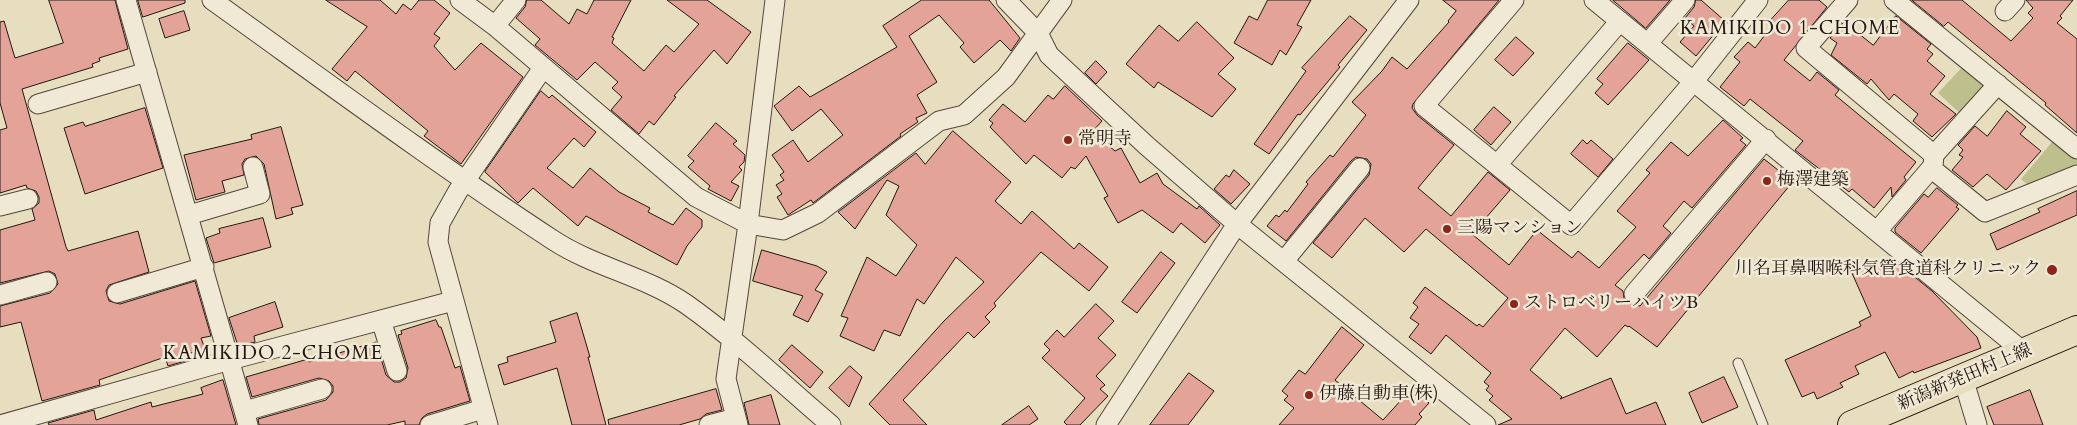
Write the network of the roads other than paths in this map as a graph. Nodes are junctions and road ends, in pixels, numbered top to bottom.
1 (126, 0) edge
2 (212, 0) edge
3 (460, 0) edge
4 (516, 0) edge
5 (775, 0) edge
6 (1006, 0) edge
7 (1062, 0) edge
8 (1408, 0) edge
9 (1514, 0) edge
10 (1594, 0) edge
11 (1685, 0) edge
12 (1758, 0) edge
13 (1848, 0) edge
14 (1894, 0) edge
15 (1620, 21) junction
16 (495, 26) junction
17 (1038, 32) junction
18 (1648, 43) junction
19 (543, 68) junction
20 (148, 72) junction
21 (1694, 81) junction
22 (1998, 84) junction
23 (38, 104) dead end
24 (1766, 139) junction
25 (2077, 149) edge
26 (1933, 161) junction
27 (1497, 165) junction
28 (253, 167) dead end
29 (1360, 168) dead end
30 (2077, 175) edge
31 (464, 181) junction
32 (28, 199) dead end
33 (0, 206) edge
34 (189, 215) junction
35 (748, 224) junction
36 (1237, 224) junction
37 (1878, 230) junction
38 (1284, 261) junction
39 (204, 267) junction
40 (47, 282) dead end
41 (117, 293) dead end
42 (0, 294) edge
43 (1634, 294) dead end
44 (453, 300) junction
45 (382, 320) junction
46 (2077, 330) edge
47 (732, 341) junction
48 (2025, 353) junction
49 (230, 360) junction
50 (1738, 363) dead end
51 (398, 371) dead end
52 (1964, 378) junction
53 (322, 389) dead end
54 (485, 417) edge
55 (246, 418) edge
56 (737, 421) edge
57 (0, 425) edge
58 (430, 425) edge
59 (708, 425) edge
60 (831, 425) edge
61 (1106, 425) edge
62 (1486, 425) edge
63 (1762, 425) edge
64 (1852, 425) edge
65 (1977, 425) edge

1 - 20 street
2 - 31 street
3 - 16 street
4 - 16 street
5 - 35 street
6 - 17 street
7 - 17 street
8 - 36 street
9 - 27 street
10 - 15 street
11 - 18 street
12 - 21 street
13 - 26 street
14 - 22 street
15 - 18 street
15 - 27 street
16 - 19 street
17 - 35 street
17 - 36 street
18 - 21 street
19 - 31 street
19 - 35 street
20 - 23 street
20 - 34 street
21 - 24 street
21 - 27 street
22 - 25 street
22 - 26 street
24 - 37 street
24 - 43 street
26 - 30 street
26 - 37 street
28 - 34 street
29 - 38 street
31 - 44 street
31 - 47 street
32 - 33 street
34 - 39 street
35 - 47 street
36 - 38 street
36 - 61 street
37 - 48 street
38 - 62 street
39 - 41 street
39 - 49 street
40 - 42 street
44 - 45 street
44 - 54 street
45 - 49 street
45 - 51 street
46 - 48 main road, 新潟新発田村上線
47 - 56 street
47 - 60 street
48 - 52 main road, 新潟新発田村上線
49 - 55 street
49 - 57 street
50 - 63 lane
52 - 64 main road, 新潟新発田村上線
52 - 65 street
53 - 55 street
54 - 58 street
56 - 59 street

